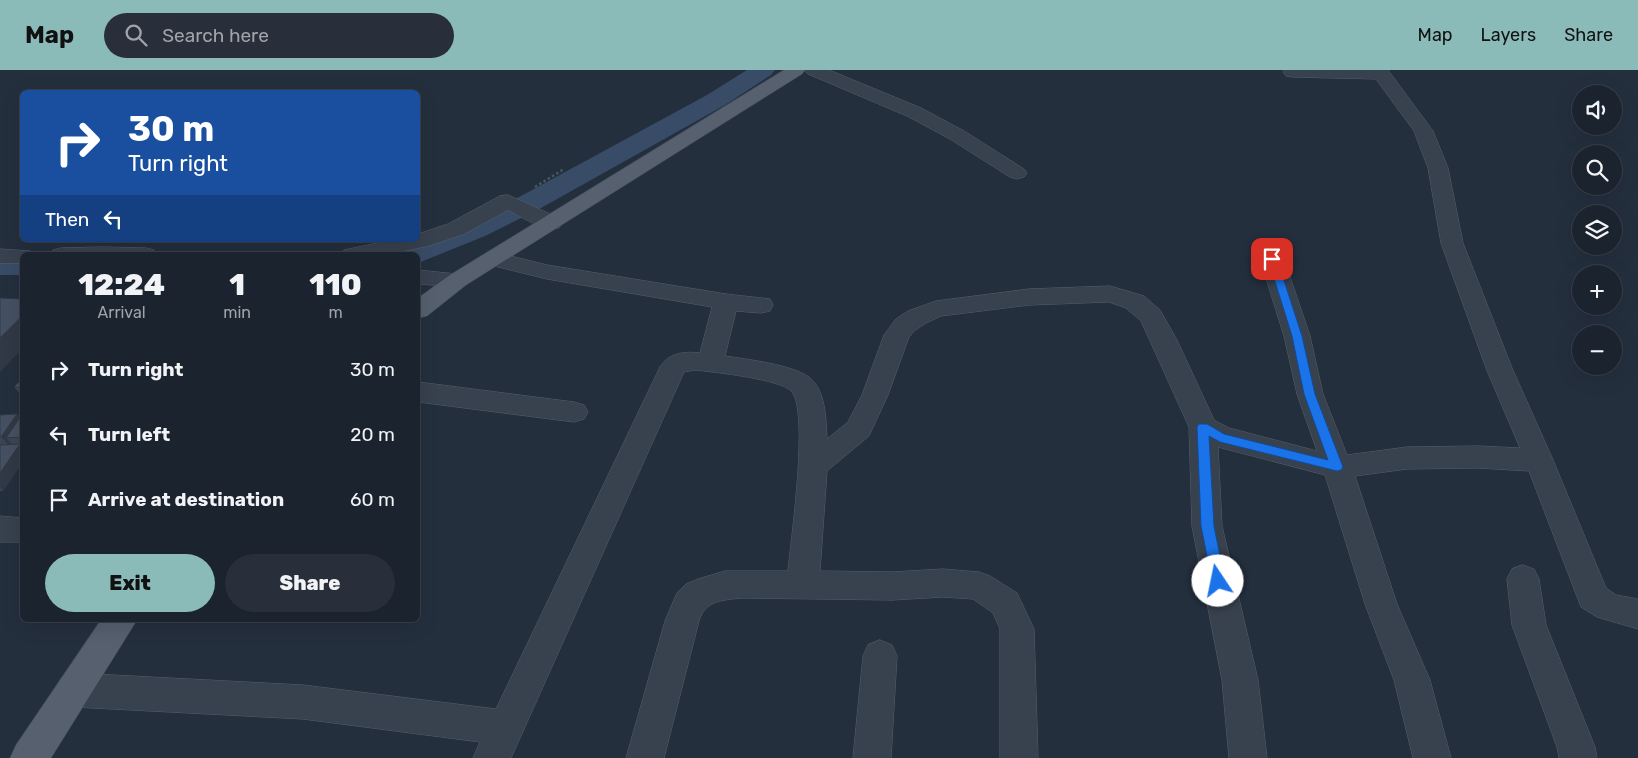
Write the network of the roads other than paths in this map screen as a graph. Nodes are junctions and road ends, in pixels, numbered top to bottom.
1 (796, 70) edge
2 (814, 70) edge
3 (1292, 72) dead end
4 (1380, 72) edge
5 (1017, 173) dead end
6 (542, 218) junction
7 (420, 241) edge
8 (415, 242) edge
9 (367, 252) edge
10 (0, 256) edge
11 (20, 256) edge
12 (494, 259) junction
13 (1272, 259) dead end
14 (420, 277) edge
15 (458, 280) junction
16 (726, 302) junction
17 (761, 305) dead end
18 (420, 308) edge
19 (710, 363) junction
20 (420, 392) edge
21 (574, 412) dead end
22 (1203, 427) junction
23 (1539, 460) junction
24 (812, 467) junction
25 (1337, 467) junction
26 (0, 529) edge
27 (20, 530) edge
28 (1522, 579) dead end
29 (803, 585) junction
30 (1638, 614) edge
31 (119, 622) edge
32 (880, 656) dead end
33 (74, 690) junction
34 (499, 743) edge
35 (29, 758) edge
36 (645, 758) edge
37 (872, 758) edge
38 (1019, 758) edge
39 (1248, 758) edge
40 (1432, 758) edge
41 (1578, 758) edge

1 - 6 main road
2 - 5 street
3 - 4 street
4 - 23 street
6 - 7 street
6 - 12 main road
8 - 9 street
10 - 11 street
12 - 15 main road
12 - 16 street
13 - 25 street
14 - 15 street
15 - 18 main road
16 - 17 street
16 - 19 street
19 - 24 street
19 - 34 street
20 - 21 street
22 - 24 street
22 - 25 street
22 - 39 street
23 - 25 street
23 - 30 street
24 - 29 street
25 - 40 street
26 - 27 street
28 - 41 street
29 - 36 street
29 - 38 street
31 - 33 main road
32 - 37 street
33 - 34 street
33 - 35 main road

